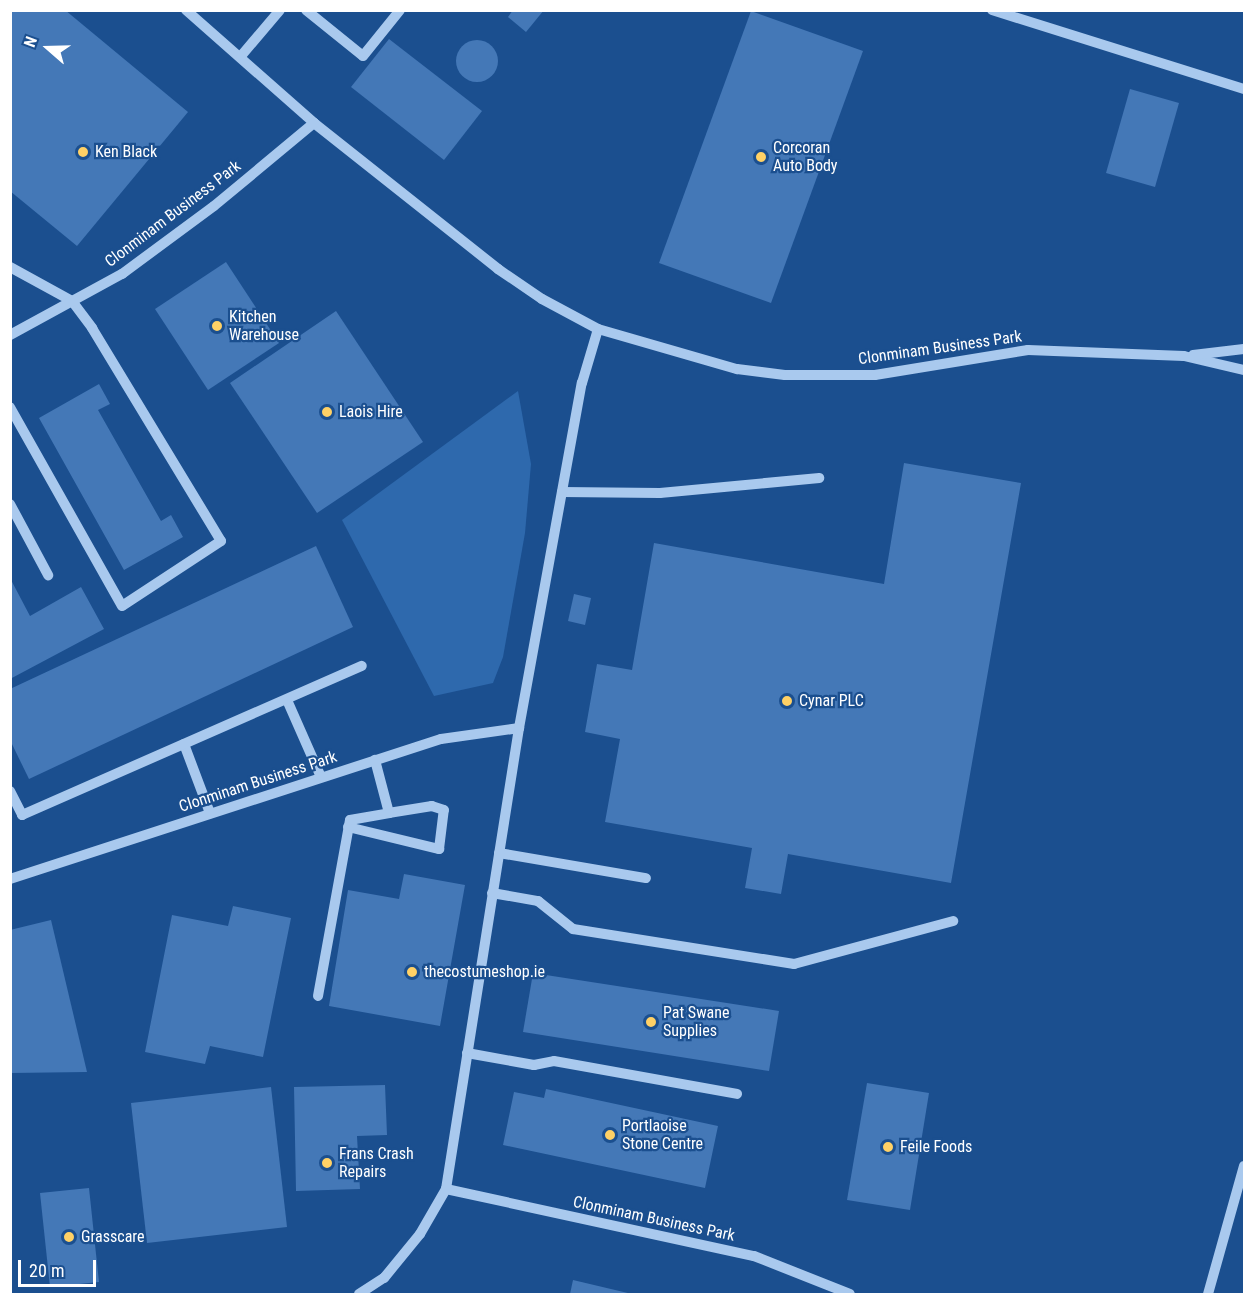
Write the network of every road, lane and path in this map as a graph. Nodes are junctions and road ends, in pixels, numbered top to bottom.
1 (186, 10) edge
2 (280, 10) edge
3 (306, 10) edge
4 (400, 10) edge
5 (992, 10) edge
6 (241, 56) junction
7 (1245, 89) edge
8 (314, 123) junction
9 (10, 267) edge
10 (72, 301) junction
11 (598, 329) junction
12 (10, 335) edge
13 (1245, 349) edge
14 (1184, 356) junction
15 (1245, 370) edge
16 (10, 407) edge
17 (819, 478) dead end
18 (562, 492) junction
19 (10, 504) edge
20 (48, 575) dead end
21 (362, 666) dead end
22 (287, 700) junction
23 (519, 728) junction
24 (184, 744) junction
25 (375, 760) junction
26 (321, 777) junction
27 (10, 791) edge
28 (210, 813) junction
29 (389, 813) junction
30 (348, 827) junction
31 (499, 853) junction
32 (646, 878) dead end
33 (10, 879) edge
34 (492, 893) junction
35 (953, 921) dead end
36 (318, 996) dead end
37 (467, 1053) junction
38 (737, 1095) dead end
39 (1245, 1166) edge
40 (446, 1189) junction
41 (358, 1294) edge
42 (850, 1294) edge
43 (1208, 1294) edge

1 - 6 street, Clonminam Business Park
2 - 6 street
3 - 4 street
5 - 7 street
6 - 8 street, Clonminam Business Park
8 - 10 street, Clonminam Business Park
8 - 11 street, Clonminam Business Park
9 - 10 street
10 - 12 street, Clonminam Business Park
10 - 16 street
11 - 14 street, Clonminam Business Park
11 - 18 street
13 - 14 street, Clonminam Business Park
14 - 15 street, Clonminam Business Park
17 - 18 street
18 - 23 street
19 - 20 street
21 - 22 street
22 - 24 street
22 - 26 street
23 - 25 street, Clonminam Business Park
23 - 31 street
24 - 27 street
24 - 28 street
25 - 26 street, Clonminam Business Park
25 - 29 street
26 - 28 street, Clonminam Business Park
28 - 33 street, Clonminam Business Park
29 - 30 street
29 - 30 street
30 - 36 street
31 - 32 street
31 - 34 street
34 - 35 street
34 - 37 street
37 - 38 street
37 - 40 street
39 - 43 street
40 - 41 street
40 - 42 street, Clonminam Business Park

